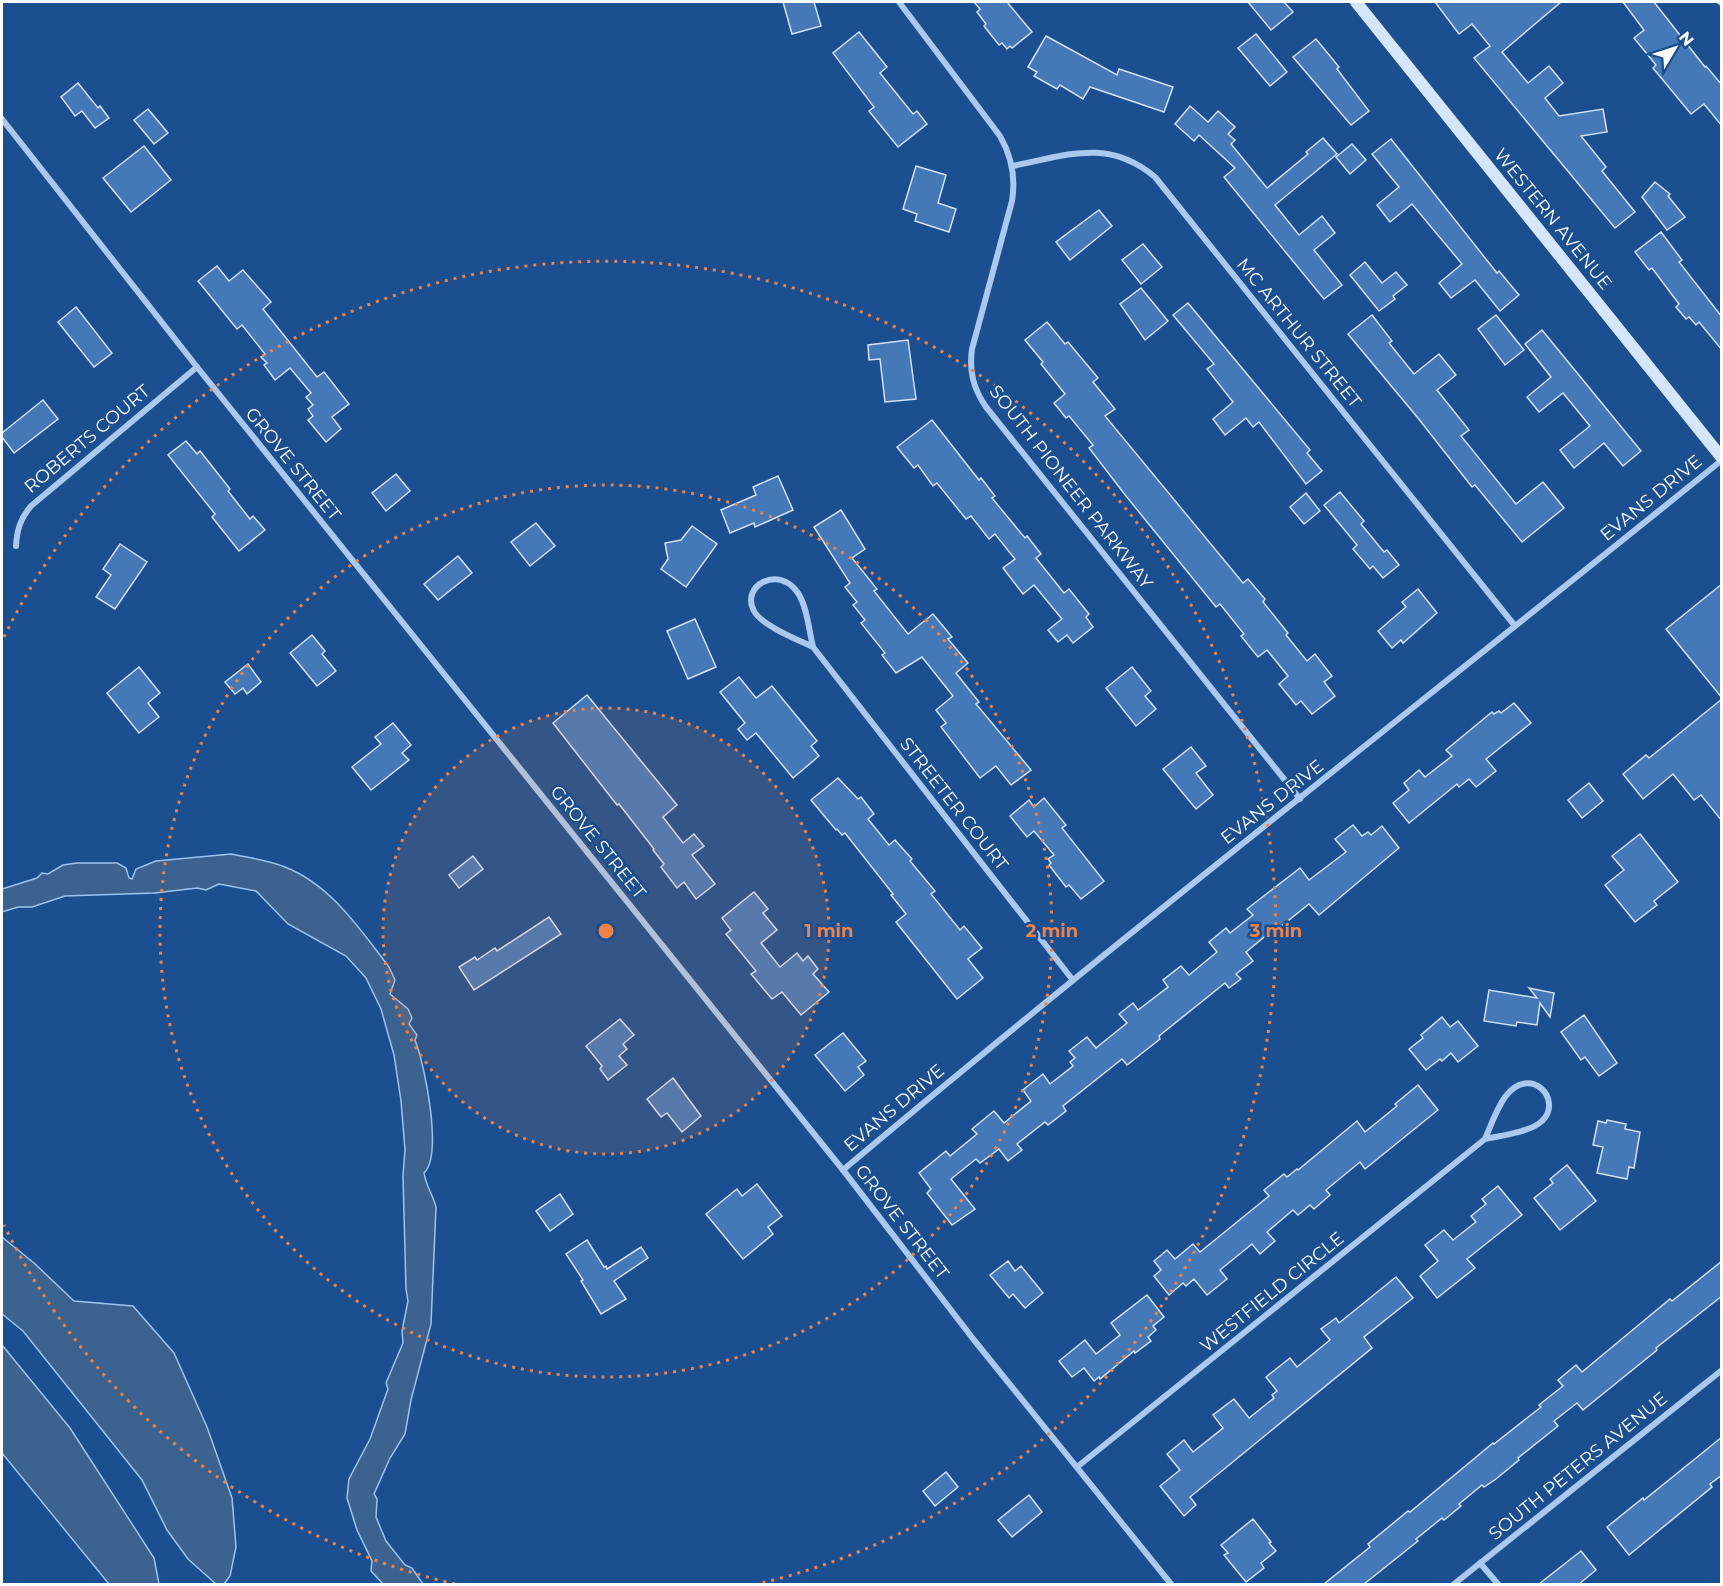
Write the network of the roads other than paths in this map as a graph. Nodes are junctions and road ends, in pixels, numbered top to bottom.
1 (899, 2) edge
2 (1356, 2) edge
3 (2, 119) edge
4 (1012, 166) junction
5 (197, 367) junction
6 (1722, 459) edge
7 (16, 546) dead end
8 (1515, 626) junction
9 (813, 647) junction
10 (1300, 799) junction
11 (1072, 979) junction
12 (1485, 1139) junction
13 (843, 1170) junction
14 (1722, 1370) edge
15 (1077, 1467) junction
16 (1480, 1563) junction
17 (1171, 1584) edge
18 (1454, 1584) edge
19 (1497, 1584) edge

1 - 4 street, SOUTH PIONEER PARKWAY
2 - 6 street, WESTERN AVENUE
3 - 5 street, GROVE STREET
4 - 8 street, MC ARTHUR STREET
4 - 10 street, SOUTH PIONEER PARKWAY
5 - 7 street, ROBERTS COURT
5 - 13 street, GROVE STREET
6 - 8 street, EVANS DRIVE
8 - 10 street, EVANS DRIVE
9 - 9 street, STREETER COURT
9 - 11 street, STREETER COURT
10 - 11 street, EVANS DRIVE
11 - 13 street, EVANS DRIVE
12 - 12 street, WESTFIELD CIRCLE
12 - 15 street, WESTFIELD CIRCLE
13 - 15 street, GROVE STREET
14 - 16 street, SOUTH PETERS AVENUE
15 - 17 street, GROVE STREET
16 - 18 street, SOUTH PETERS AVENUE
16 - 19 street

